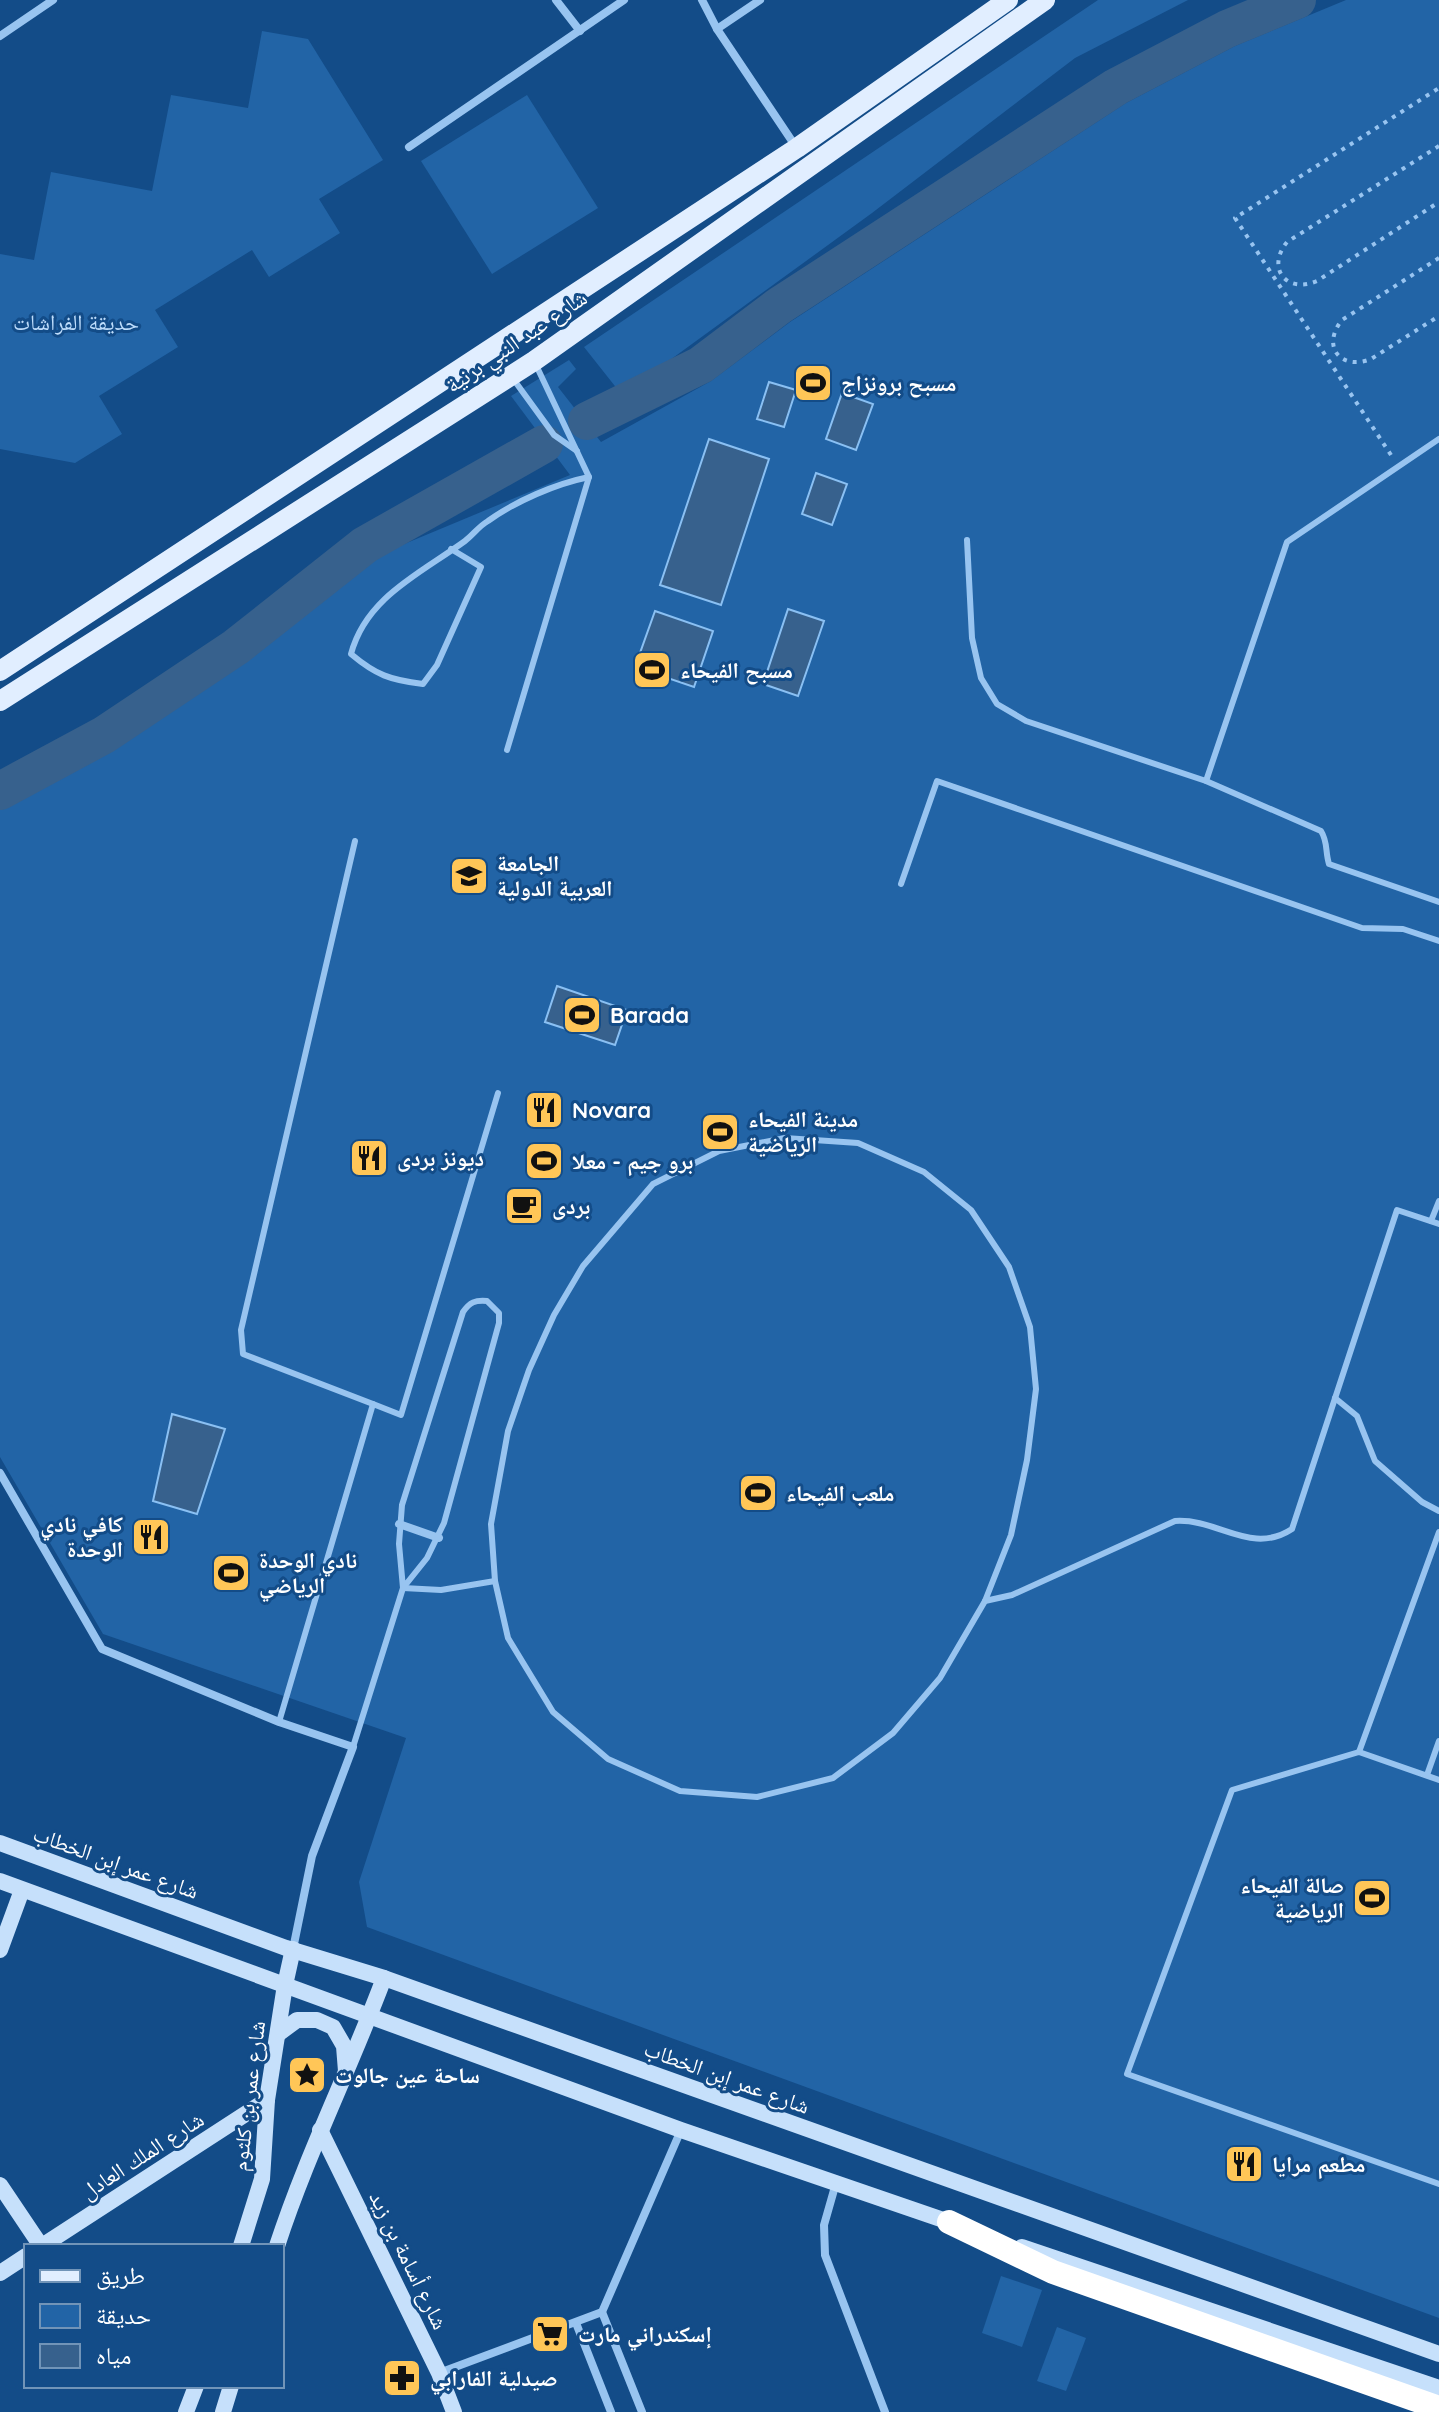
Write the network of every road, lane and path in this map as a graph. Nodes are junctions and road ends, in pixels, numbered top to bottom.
1 (53, 0) edge
2 (556, 0) edge
3 (624, 0) edge
4 (702, 0) edge
5 (760, 0) edge
6 (1008, 0) edge
7 (1045, 0) edge
8 (717, 29) junction
9 (580, 31) junction
10 (0, 36) edge
11 (1439, 88) edge
12 (1439, 146) edge
13 (409, 147) dead end
14 (797, 148) junction
15 (1439, 202) edge
16 (1439, 258) edge
17 (1439, 316) edge
18 (534, 361) junction
19 (511, 376) junction
20 (1439, 439) edge
21 (577, 451) junction
22 (1398, 467) junction
23 (589, 477) junction
24 (967, 540) dead end
25 (451, 549) junction
26 (0, 671) edge
27 (0, 701) edge
28 (507, 750) dead end
29 (1206, 781) junction
30 (355, 841) dead end
31 (901, 884) dead end
32 (1439, 902) edge
33 (1439, 941) edge
34 (498, 1093) dead end
35 (1439, 1201) edge
36 (1431, 1221) junction
37 (1439, 1224) edge
38 (1335, 1398) junction
39 (373, 1404) junction
40 (0, 1473) edge
41 (1439, 1511) edge
42 (399, 1524) junction
43 (1439, 1532) edge
44 (439, 1538) junction
45 (495, 1581) junction
46 (403, 1588) junction
47 (985, 1601) junction
48 (279, 1722) junction
49 (1439, 1741) edge
50 (353, 1747) junction
51 (1359, 1752) junction
52 (1427, 1775) junction
53 (1439, 1780) edge
54 (0, 1843) edge
55 (0, 1881) edge
56 (22, 1890) junction
57 (293, 1949) junction
58 (0, 1950) edge
59 (384, 1978) junction
60 (285, 1985) junction
61 (370, 2016) junction
62 (278, 2034) junction
63 (346, 2077) junction
64 (267, 2100) junction
65 (320, 2130) junction
66 (681, 2130) junction
67 (836, 2182) junction
68 (1439, 2184) edge
69 (0, 2185) edge
70 (949, 2222) junction
71 (40, 2244) edge
72 (44, 2244) edge
73 (242, 2244) edge
74 (278, 2244) edge
75 (24, 2257) edge
76 (0, 2273) edge
77 (602, 2312) junction
78 (576, 2323) junction
79 (1439, 2354) edge
80 (439, 2373) junction
81 (195, 2388) edge
82 (230, 2388) edge
83 (1439, 2388) edge
84 (1439, 2408) edge
85 (186, 2412) edge
86 (223, 2412) edge
87 (454, 2412) edge
88 (611, 2412) edge
89 (642, 2412) edge
90 (885, 2412) edge

1 - 10 street
2 - 9 street
3 - 9 street
4 - 8 street
5 - 8 street
6 - 14 main road, شارع عبد النبي برنية
7 - 18 main road, شارع عبد النبي برنية
8 - 14 street
9 - 13 street
11 - 22 path
12 - 15 path
14 - 26 main road, شارع عبد النبي برنية
16 - 17 path
18 - 19 main road, شارع عبد النبي برنية
18 - 21 lane
19 - 21 lane
19 - 27 main road, شارع عبد النبي برنية
20 - 22 lane
21 - 23 lane
22 - 29 lane
23 - 25 lane
23 - 28 lane
24 - 29 lane
25 - 25 lane
29 - 32 lane
30 - 39 lane
31 - 33 lane
34 - 39 lane
35 - 36 lane
36 - 37 lane
36 - 38 lane
38 - 41 lane
38 - 47 lane
39 - 48 lane
40 - 48 street
42 - 44 street
42 - 44 lane
42 - 46 lane
43 - 51 lane
44 - 46 lane
45 - 46 lane
45 - 47 lane
45 - 47 lane
46 - 50 lane
48 - 50 street
49 - 52 lane
50 - 57 street
51 - 52 lane
51 - 68 lane
52 - 53 lane
54 - 57 main road, شارع عمر إبن الخطاب
55 - 56 main road
56 - 58 main road
56 - 60 main road
57 - 59 main road, شارع عمر إبن الخطاب
57 - 60 main road, شارع عمر بن كلثوم
59 - 61 main road
59 - 79 main road, شارع عمر إبن الخطاب
60 - 61 main road
60 - 62 main road, شارع عمر بن كلثوم
61 - 63 main road
61 - 66 main road
62 - 63 main road
62 - 64 main road, شارع عمر بن كلثوم
63 - 65 main road
64 - 72 main road, شارع الملك العادل
64 - 73 main road, شارع عمر بن كلثوم
65 - 74 main road
65 - 80 main road, شارع أسامة بن زيد
66 - 67 main road
66 - 77 street
67 - 70 main road
67 - 90 street
69 - 71 main road
70 - 83 main road
70 - 84 highway
75 - 76 main road
77 - 78 street
77 - 89 street
78 - 80 street
78 - 88 street
80 - 87 main road, شارع أسامة بن زيد
81 - 85 main road
82 - 86 main road

